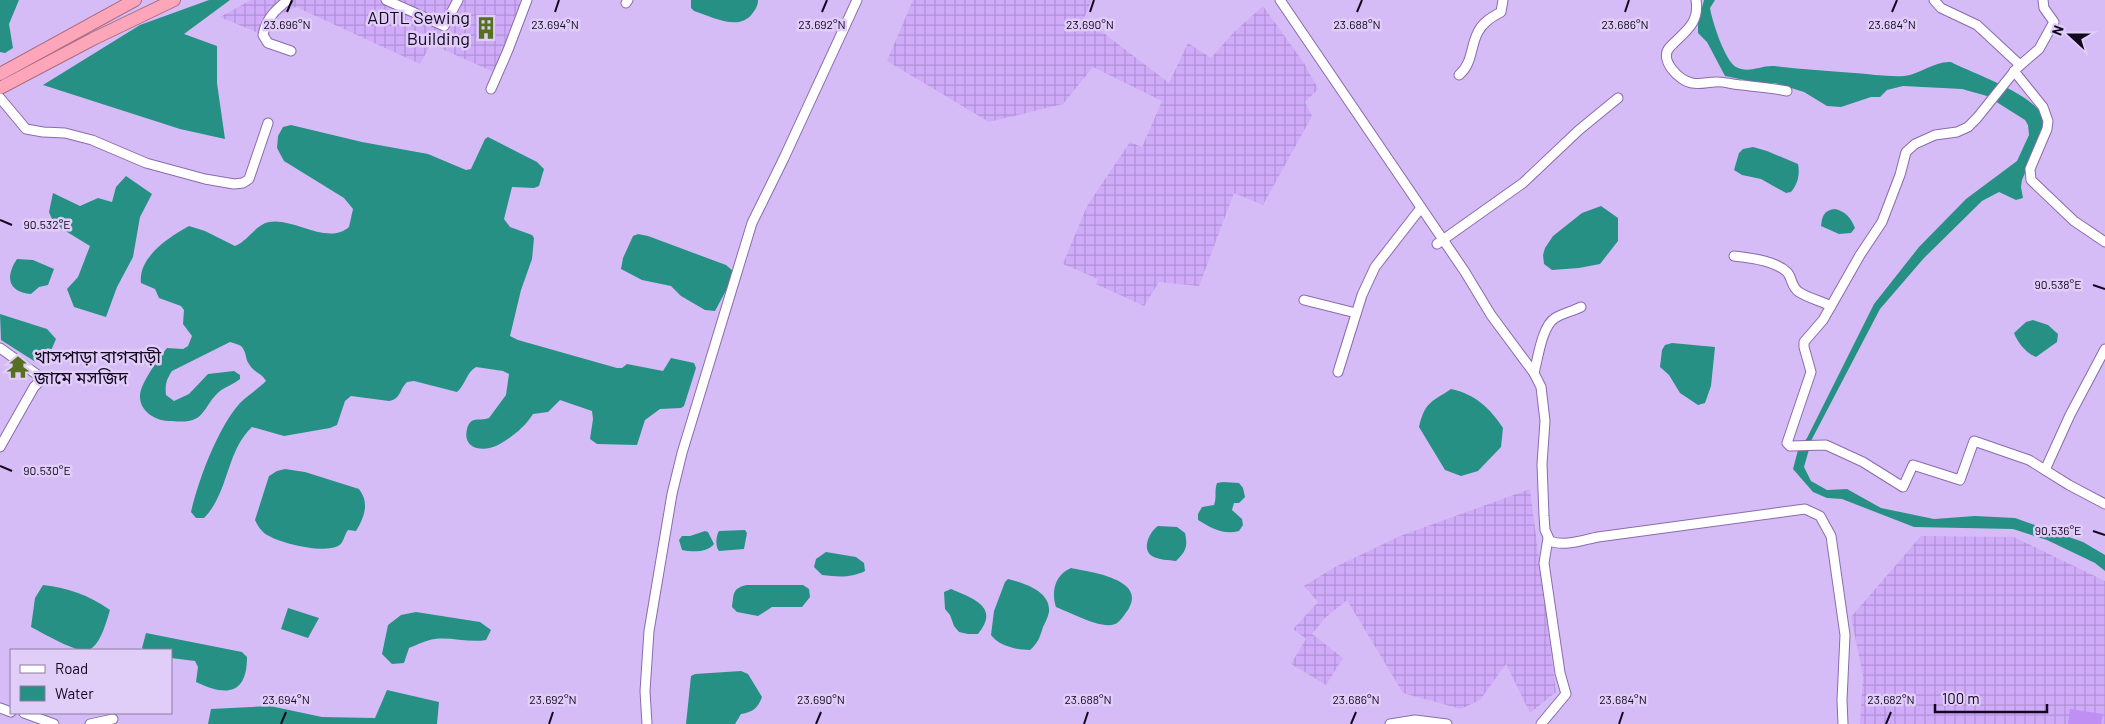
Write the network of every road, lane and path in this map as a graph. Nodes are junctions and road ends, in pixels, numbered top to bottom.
1 (134, 0) edge
2 (174, 0) edge
3 (288, 0) edge
4 (386, 0) edge
5 (458, 0) edge
6 (528, 0) edge
7 (857, 0) edge
8 (1280, 0) edge
9 (1503, 0) edge
10 (1696, 0) edge
11 (1934, 0) edge
12 (2043, 0) edge
13 (292, 51) dead end
14 (2017, 68) junction
15 (0, 74) edge
16 (1460, 75) dead end
17 (0, 88) edge
18 (491, 89) dead end
19 (1787, 91) dead end
20 (0, 98) edge
21 (1618, 98) dead end
22 (268, 123) dead end
23 (1420, 209) junction
24 (1440, 242) junction
25 (2105, 242) edge
26 (1734, 256) dead end
27 (1304, 300) dead end
28 (1581, 306) dead end
29 (1831, 306) junction
30 (1356, 314) junction
31 (0, 348) edge
32 (2105, 349) edge
33 (1338, 372) dead end
34 (1534, 373) junction
35 (0, 447) edge
36 (2045, 470) junction
37 (2105, 504) edge
38 (1548, 538) junction
39 (27, 714) edge
40 (113, 719) dead end
41 (54, 724) edge
42 (90, 724) edge
43 (647, 724) edge
44 (1390, 724) edge
45 (1446, 724) edge
46 (1541, 724) edge
47 (1843, 724) edge

1 - 15 highway
2 - 17 highway
3 - 13 street
4 - 5 street
6 - 18 street
7 - 43 street
8 - 23 street
9 - 16 street
10 - 19 street
11 - 14 street
12 - 14 street
14 - 25 street
14 - 29 street
20 - 22 street
21 - 24 street
23 - 24 street
23 - 30 street
24 - 34 street
26 - 29 street
27 - 30 street
28 - 34 street
29 - 36 street
30 - 33 street
31 - 35 street
32 - 36 street
34 - 38 street
36 - 37 street
38 - 46 street
38 - 47 street
39 - 41 street
40 - 42 street
44 - 45 street

